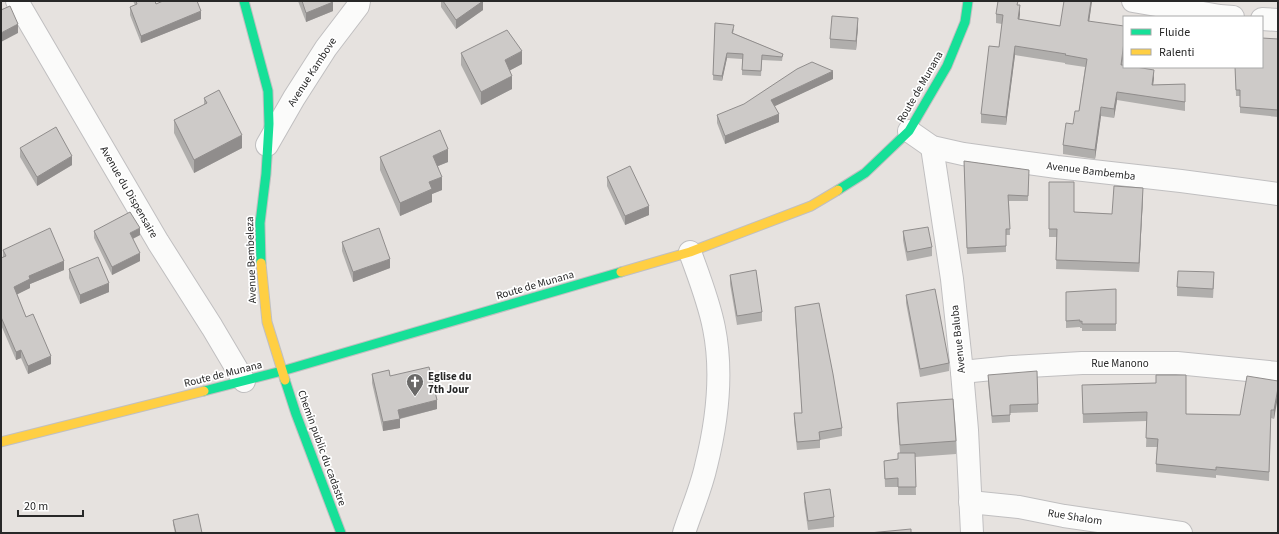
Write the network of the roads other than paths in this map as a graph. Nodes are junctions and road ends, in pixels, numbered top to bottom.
1 (17, 1) edge
2 (244, 1) edge
3 (359, 1) edge
4 (968, 1) edge
5 (1133, 1) edge
6 (1220, 16) edge
7 (1263, 19) edge
8 (1278, 20) edge
9 (909, 131) junction
10 (267, 146) junction
11 (932, 147) junction
12 (1278, 194) edge
13 (690, 252) junction
14 (282, 371) junction
15 (962, 372) junction
16 (1278, 373) edge
17 (244, 381) junction
18 (1, 442) edge
19 (970, 502) junction
20 (686, 531) edge
21 (340, 533) edge
22 (972, 533) edge
23 (1181, 533) edge

1 - 17 street, Avenue du Dispensaire
2 - 10 main road, Avenue Bembeleza
3 - 10 street, Avenue Kambove
4 - 9 main road, Route de Munana
5 - 6 street
7 - 8 street
9 - 11 street, Avenue Bambemba
9 - 13 main road, Route de Munana
10 - 14 main road, Avenue Bembeleza
11 - 12 street, Avenue Bambemba
11 - 15 street, Avenue Baluba
13 - 14 main road, Route de Munana
13 - 20 street
14 - 17 main road, Route de Munana
14 - 21 main road, Chemin public du cadastre
15 - 16 street, Rue Manono
15 - 19 street, Avenue Baluba
17 - 18 main road, Route de Munana
19 - 22 street, Avenue Baluba
19 - 23 street, Rue Shalom

